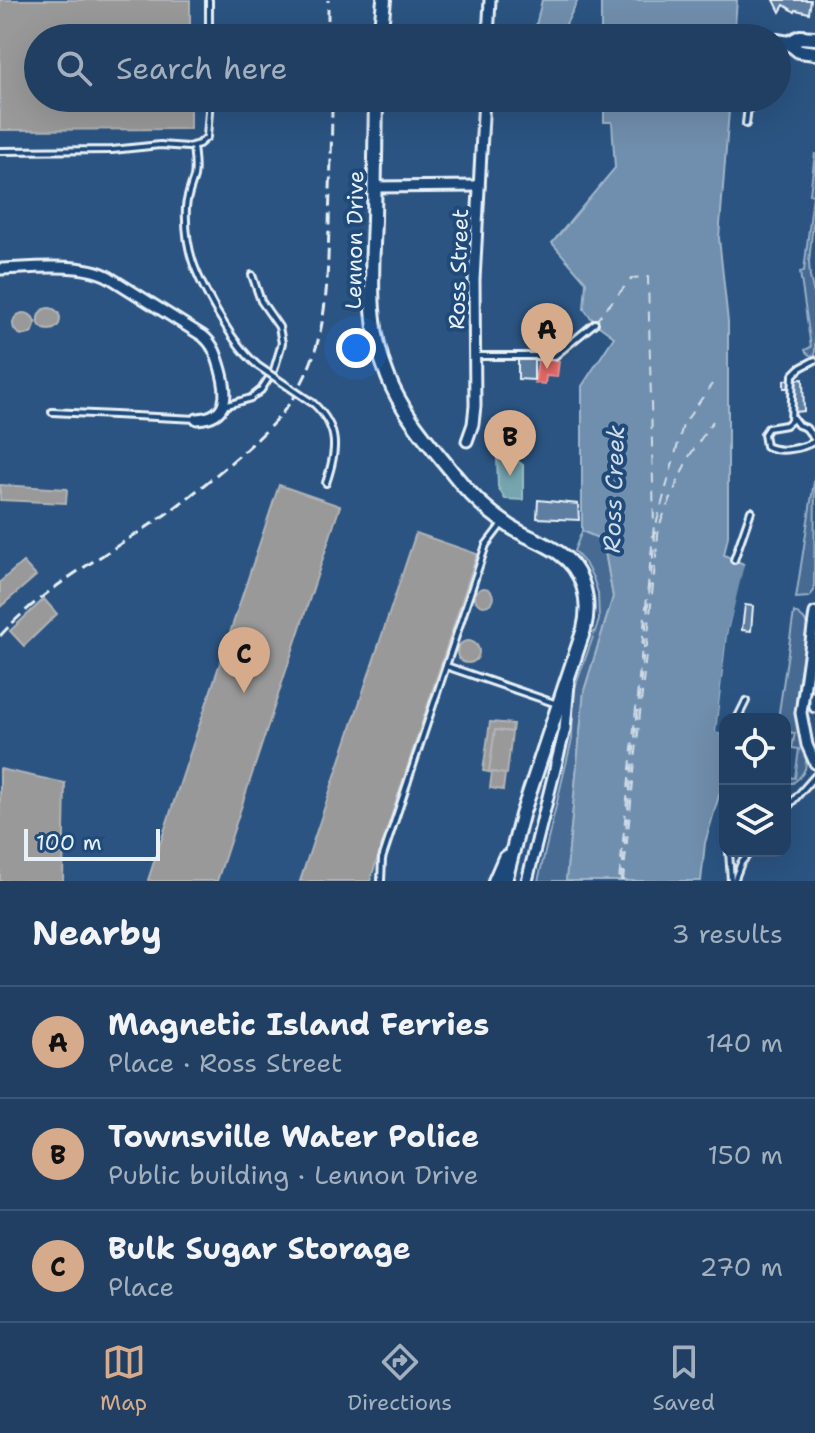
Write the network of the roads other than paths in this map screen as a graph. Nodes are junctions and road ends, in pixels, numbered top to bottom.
1 (209, 0) edge
2 (490, 0) edge
3 (385, 2) edge
4 (209, 24) edge
5 (382, 24) edge
6 (489, 24) edge
7 (815, 38) edge
8 (791, 40) edge
9 (791, 46) edge
10 (815, 53) edge
11 (209, 112) edge
12 (376, 112) edge
13 (483, 112) edge
14 (747, 112) edge
15 (746, 124) dead end
16 (193, 146) junction
17 (0, 151) edge
18 (479, 186) junction
19 (374, 187) junction
20 (0, 269) edge
21 (252, 275) dead end
22 (595, 323) dead end
23 (475, 356) junction
24 (815, 360) edge
25 (222, 406) junction
26 (52, 412) dead end
27 (792, 417) junction
28 (197, 419) joint
29 (815, 440) edge
30 (467, 441) dead end
31 (326, 483) dead end
32 (751, 511) dead end
33 (503, 522) junction
34 (734, 560) dead end
35 (815, 613) edge
36 (446, 666) junction
37 (570, 673) junction
38 (815, 696) edge
39 (746, 701) dead end
40 (559, 705) junction
41 (815, 707) edge
42 (740, 713) edge
43 (815, 763) edge
44 (815, 776) edge
45 (791, 802) edge
46 (522, 815) junction
47 (730, 857) edge
48 (746, 857) edge
49 (381, 881) edge
50 (495, 881) edge
51 (505, 881) edge
52 (527, 881) edge
53 (732, 881) edge

1 - 4 lane
2 - 6 street
3 - 5 street
7 - 8 street
9 - 10 street
11 - 16 lane
12 - 19 street, Lennon Drive
13 - 18 street, Ross Street
14 - 15 lane
16 - 17 lane
16 - 31 lane, bridge
18 - 19 street
18 - 23 street, Ross Street
19 - 33 street, Lennon Drive
20 - 25 street
21 - 25 lane
22 - 23 lane
23 - 30 street, Ross Street
24 - 27 lane
25 - 28 street
26 - 28 lane
27 - 29 lane
27 - 29 lane
32 - 34 lane
33 - 36 lane
33 - 37 street, Lennon Drive
35 - 43 street
36 - 40 lane
36 - 49 lane
37 - 40 street, Lennon Drive
37 - 52 street
38 - 41 street
39 - 42 lane
40 - 46 street, Lennon Drive
44 - 45 lane
46 - 50 street, Lennon Drive
46 - 51 street, Lennon Drive
47 - 53 lane
48 - 53 lane

